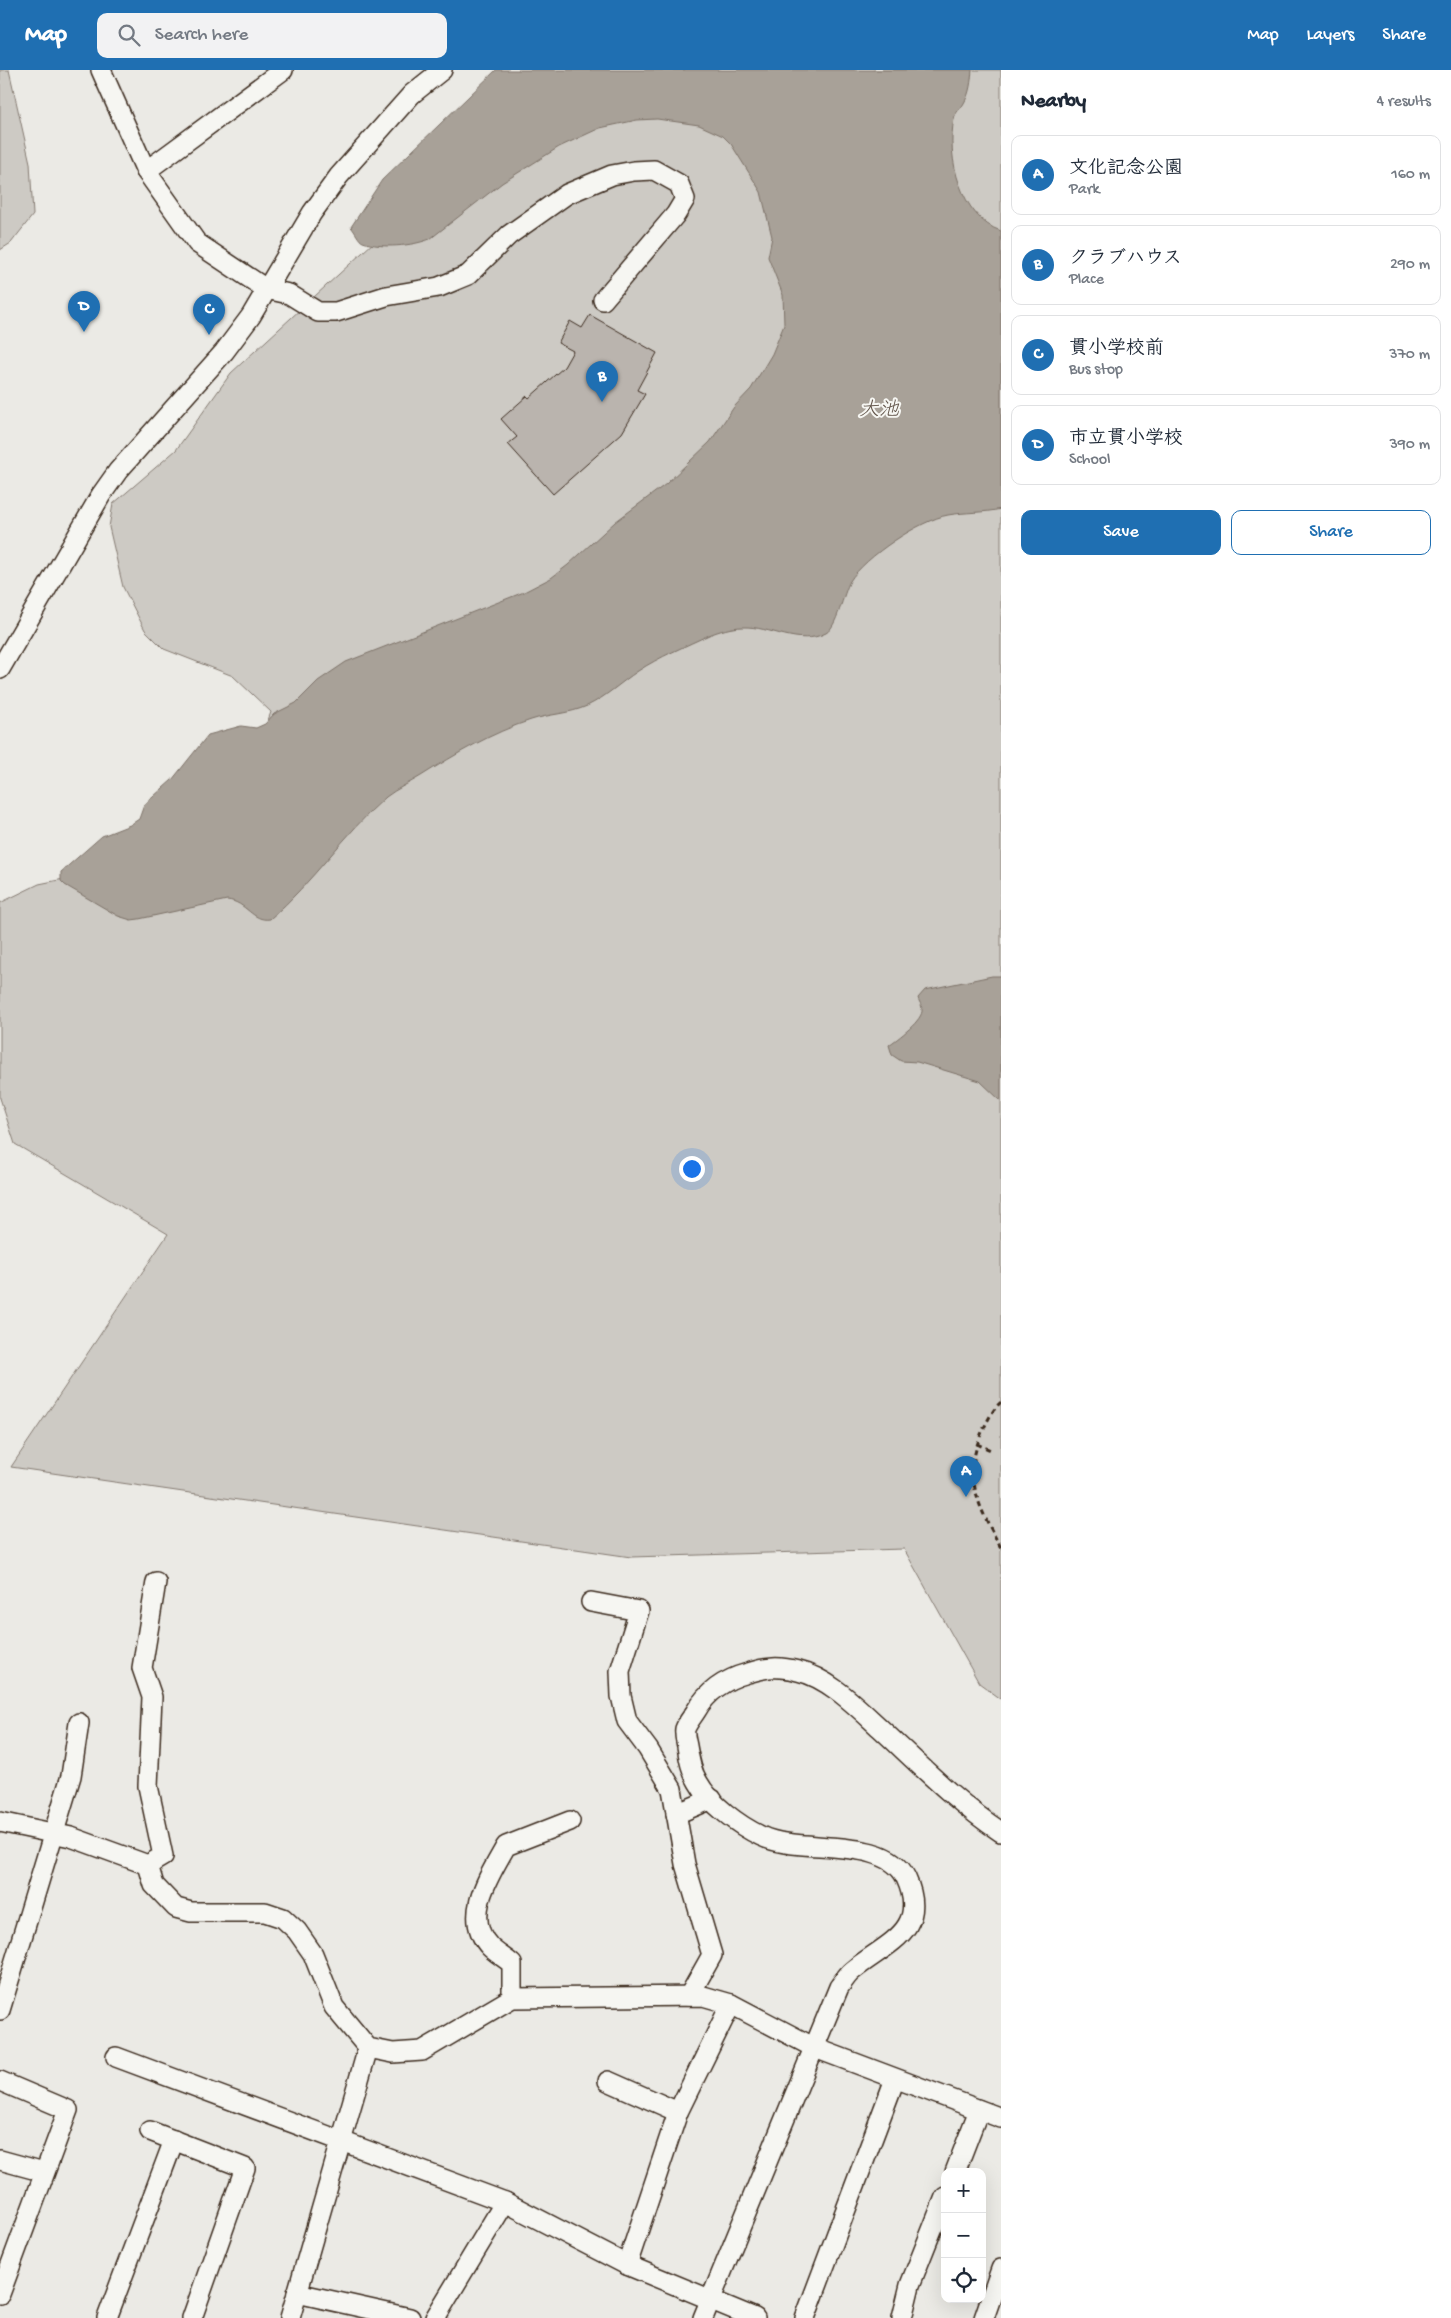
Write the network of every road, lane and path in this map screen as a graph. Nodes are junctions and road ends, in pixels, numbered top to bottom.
1 (101, 70) edge
2 (283, 70) edge
3 (442, 70) edge
4 (146, 171) junction
5 (266, 289) junction
6 (603, 300) dead end
7 (0, 669) edge
8 (1001, 1402) edge
9 (977, 1444) junction
10 (994, 1451) dead end
11 (1001, 1548) edge
12 (156, 1582) dead end
13 (592, 1602) dead end
14 (79, 1723) dead end
15 (712, 1799) junction
16 (676, 1814) junction
17 (570, 1821) dead end
18 (2, 1829) edge
19 (1001, 1832) edge
20 (55, 1834) junction
21 (148, 1865) junction
22 (689, 1996) junction
23 (512, 1998) junction
24 (731, 2004) junction
25 (0, 2010) edge
26 (368, 2048) junction
27 (815, 2048) junction
28 (116, 2057) dead end
29 (895, 2079) junction
30 (0, 2081) edge
31 (608, 2081) dead end
32 (979, 2110) junction
33 (678, 2112) junction
34 (1001, 2118) edge
35 (150, 2131) dead end
36 (174, 2140) junction
37 (342, 2143) junction
38 (0, 2160) edge
39 (957, 2168) edge
40 (44, 2172) junction
41 (505, 2202) junction
42 (941, 2207) edge
43 (7, 2249) edge
44 (627, 2265) junction
45 (1001, 2269) edge
46 (297, 2293) junction
47 (0, 2294) edge
48 (710, 2299) junction
49 (107, 2318) edge
50 (192, 2318) edge
51 (290, 2318) edge
52 (410, 2318) edge
53 (435, 2318) edge
54 (703, 2318) edge
55 (755, 2318) edge
56 (806, 2318) edge
57 (902, 2318) edge
58 (984, 2318) edge

1 - 4 street
2 - 4 street
3 - 5 street
4 - 5 street
5 - 6 street
5 - 7 street
8 - 9 path
9 - 10 path
9 - 11 path
12 - 21 street
13 - 16 street
14 - 20 street
15 - 16 street
15 - 19 street
15 - 27 street
16 - 22 street
17 - 23 street
18 - 20 street
20 - 21 street
20 - 25 street
21 - 26 street
22 - 23 street
22 - 24 street
23 - 26 street
24 - 27 street
24 - 33 street
26 - 37 street
27 - 29 street
27 - 48 street
28 - 37 street
29 - 32 street
29 - 56 street
30 - 40 street
31 - 33 street
32 - 34 street
32 - 39 street
33 - 44 street
35 - 36 street
36 - 49 street
36 - 50 street
37 - 41 street
37 - 46 street
38 - 40 street
40 - 43 street
41 - 44 street
41 - 53 street
42 - 57 street
43 - 47 street
44 - 48 street
45 - 58 street
46 - 51 street
46 - 52 street
48 - 54 street
48 - 55 street

